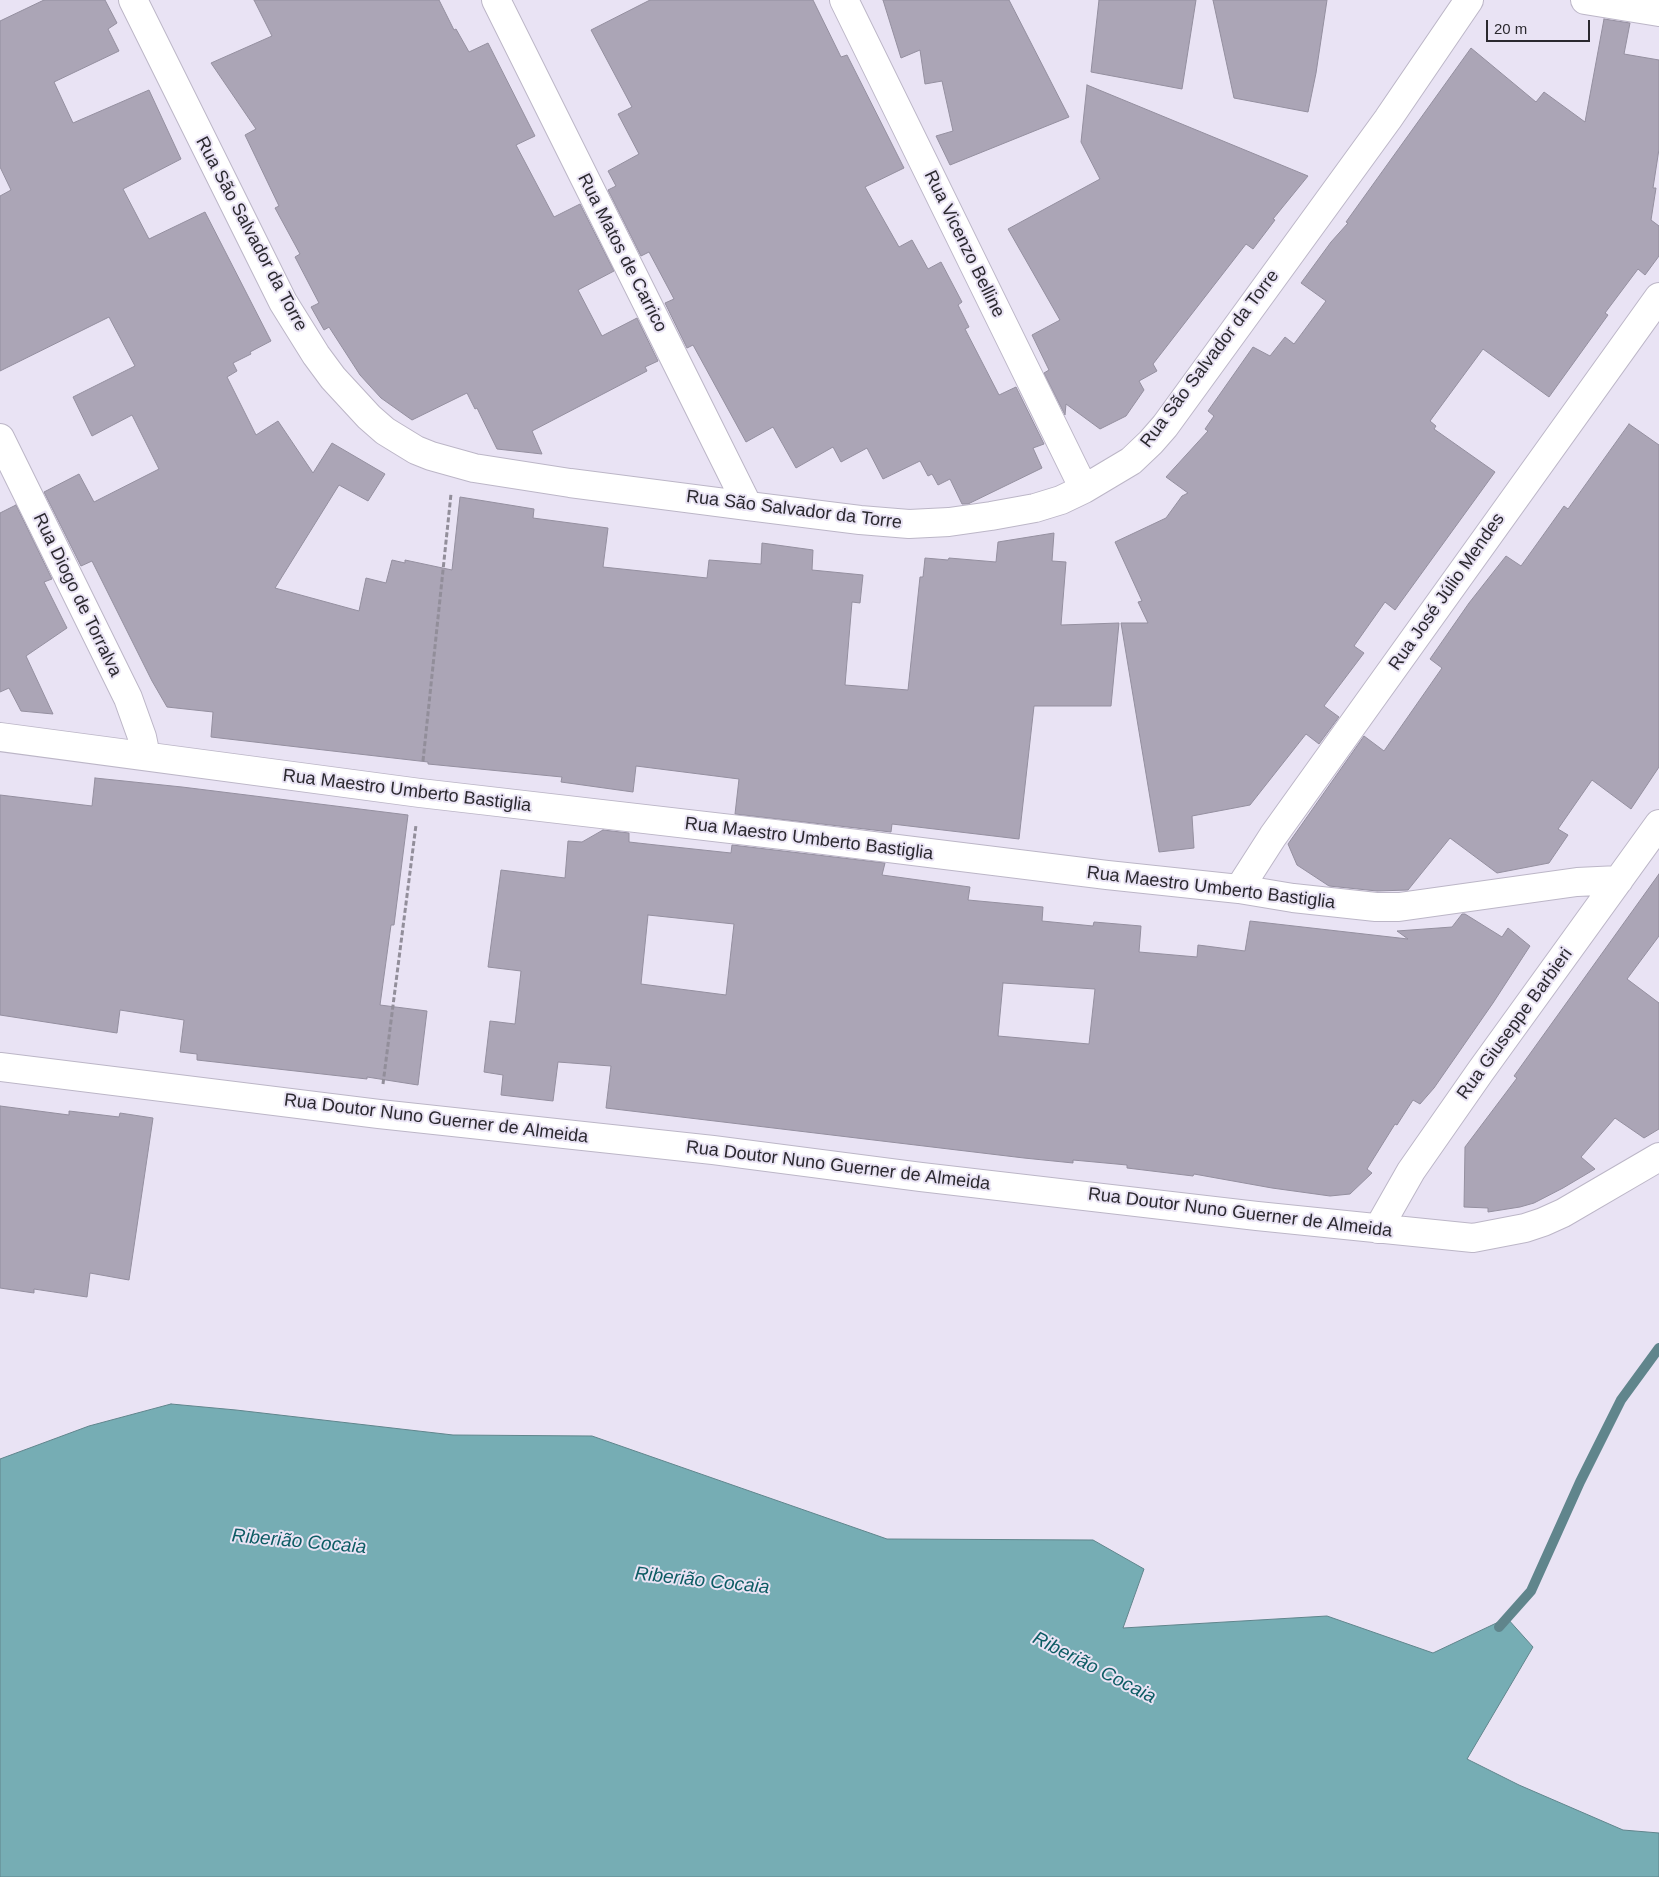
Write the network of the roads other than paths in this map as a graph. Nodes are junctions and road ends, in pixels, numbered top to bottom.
1 (133, 0) edge
2 (496, 0) edge
3 (844, 0) edge
4 (1469, 0) edge
5 (1585, 0) edge
6 (1659, 12) edge
7 (1659, 297) edge
8 (0, 438) edge
9 (1084, 489) junction
10 (748, 506) junction
11 (0, 737) edge
12 (146, 756) junction
13 (1659, 824) edge
14 (1619, 880) junction
15 (1240, 889) junction
16 (0, 1067) edge
17 (1659, 1157) edge
18 (1378, 1229) junction

1 - 10 street, Rua São Salvador da Torre
2 - 10 street, Rua Matos de Carrico
3 - 9 street, Rua Vicenzo Belline
4 - 9 street, Rua São Salvador da Torre
5 - 6 street
7 - 15 street, Rua José Júlio Mendes
8 - 12 street, Rua Diogo de Torralva
9 - 10 street, Rua São Salvador da Torre
11 - 12 street, Rua Maestro Umberto Bastiglia
12 - 15 street, Rua Maestro Umberto Bastiglia
13 - 14 street, Rua Giuseppe Barbieri
14 - 15 street, Rua Maestro Umberto Bastiglia
14 - 18 street, Rua Giuseppe Barbieri
16 - 18 street, Rua Doutor Nuno Guerner de Almeida
17 - 18 street, Rua Doutor Nuno Guerner de Almeida

